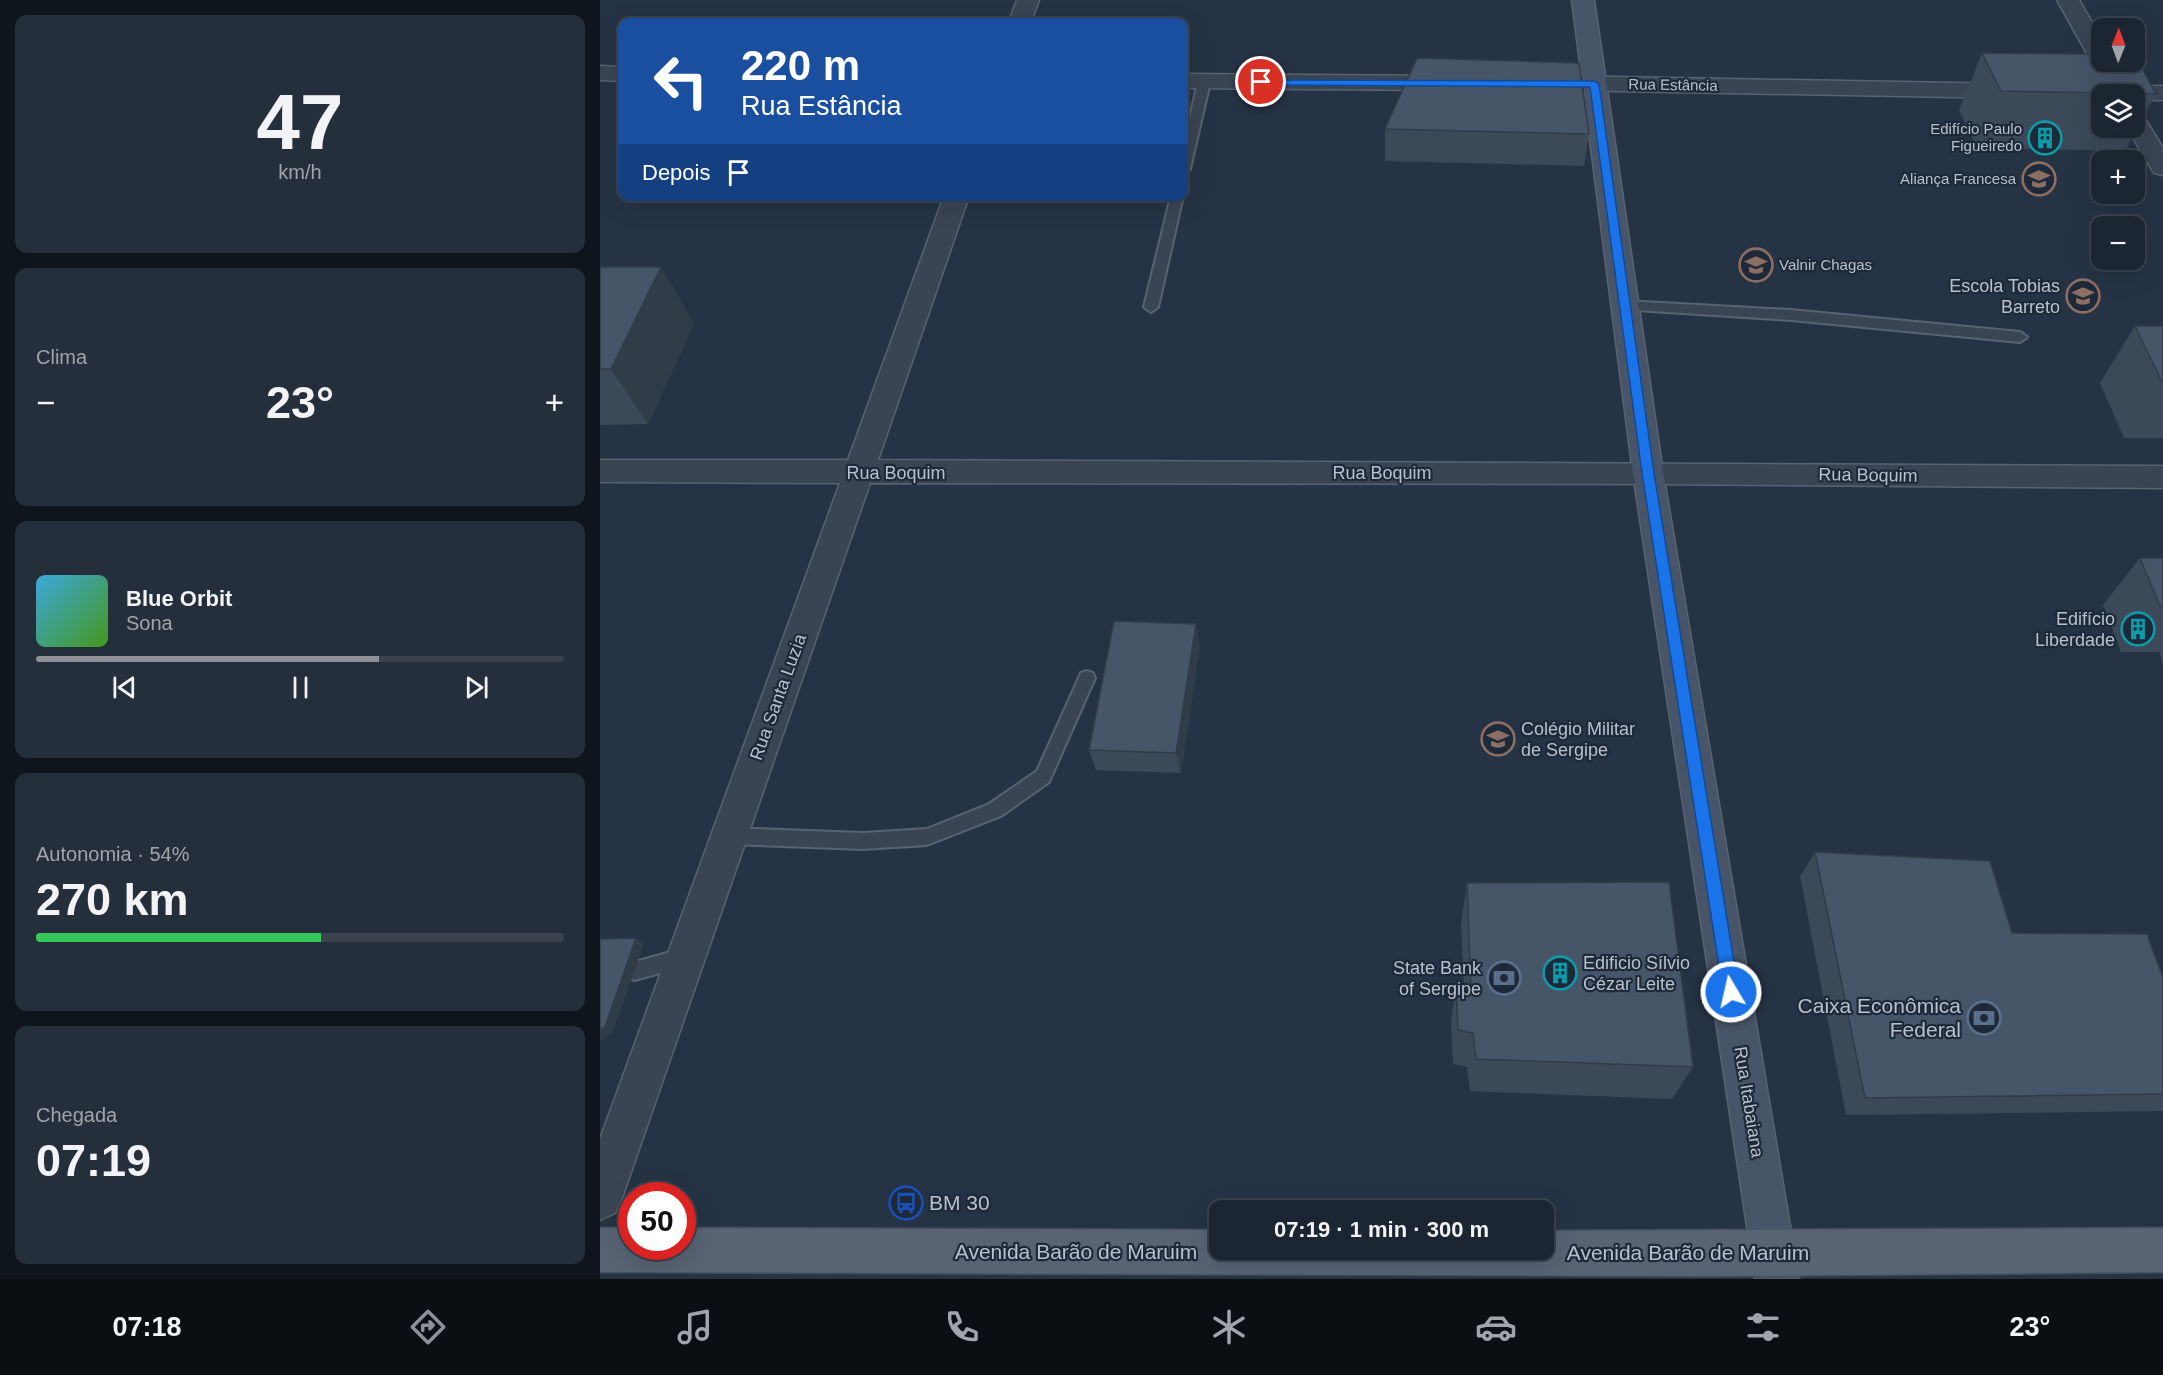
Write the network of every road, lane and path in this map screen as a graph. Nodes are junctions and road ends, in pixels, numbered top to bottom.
1 (1028, 0) edge
2 (1583, 0) edge
3 (2068, 0) edge
4 (1021, 18) edge
5 (2091, 41) edge
6 (600, 73) edge
7 (618, 74) edge
8 (1194, 82) edge
9 (1467, 83) edge
10 (1536, 83) edge
11 (1594, 84) junction
12 (2036, 91) edge
13 (2084, 92) edge
14 (2091, 92) edge
15 (2145, 93) edge
16 (2163, 93) edge
17 (1188, 134) edge
18 (2145, 138) edge
19 (2163, 168) edge
20 (955, 201) edge
21 (1176, 201) edge
22 (1625, 306) junction
23 (1151, 307) dead end
24 (2020, 337) dead end
25 (600, 471) edge
26 (857, 473) junction
27 (1648, 473) junction
28 (2163, 477) edge
29 (1087, 678) dead end
30 (729, 836) junction
31 (686, 956) junction
32 (635, 971) dead end
33 (600, 1198) edge
34 (600, 1250) edge
35 (2163, 1250) edge
36 (1775, 1265) edge

1 - 4 street
2 - 11 main road, Rua Itabaiana
3 - 5 street
6 - 7 street
8 - 9 street
8 - 17 lane
10 - 11 street, Rua Estância
11 - 12 street, Rua Estância
11 - 22 main road, Rua Itabaiana
13 - 14 street
15 - 16 street
18 - 19 street
20 - 26 street, Rua Santa Luzia
21 - 23 lane
22 - 24 lane
22 - 27 main road, Rua Itabaiana
25 - 26 street, Rua Boquim
26 - 27 street, Rua Boquim
26 - 30 street, Rua Santa Luzia
27 - 28 street, Rua Boquim
27 - 36 main road, Rua Itabaiana
29 - 30 lane
30 - 31 street, Rua Santa Luzia
31 - 32 lane
31 - 33 street, Rua Santa Luzia
34 - 36 main road, Avenida Barão de Maruim
35 - 36 main road, Avenida Barão de Maruim

